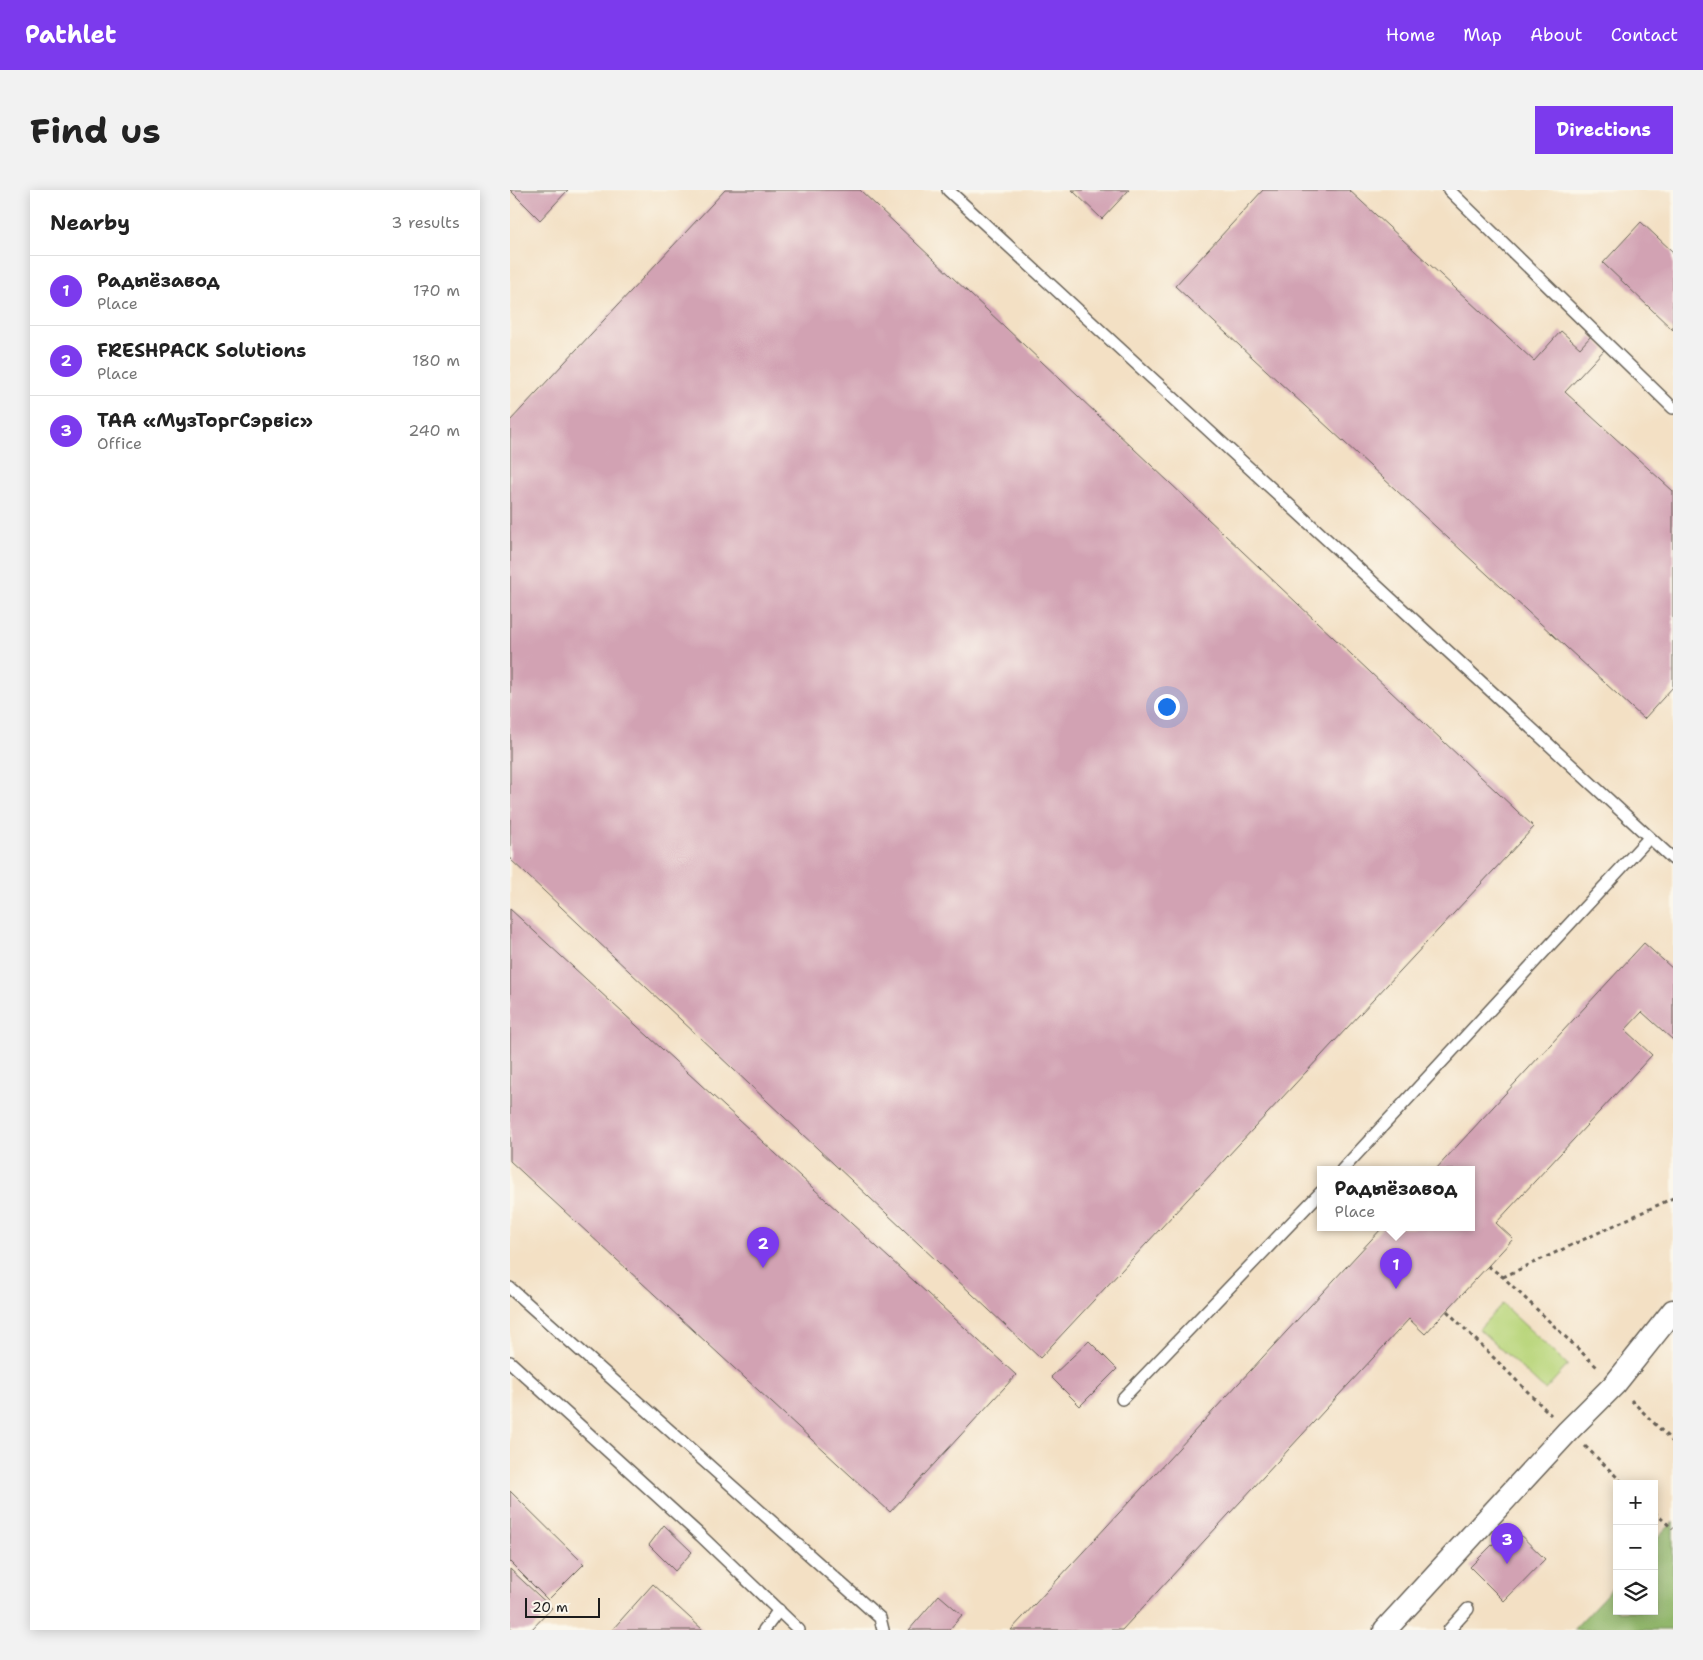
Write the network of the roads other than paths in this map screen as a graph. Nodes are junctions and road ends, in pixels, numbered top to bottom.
1 (948, 190) edge
2 (1449, 190) edge
3 (1673, 408) edge
4 (1648, 838) junction
5 (1673, 859) edge
6 (1346, 1166) edge
7 (1317, 1196) edge
8 (510, 1288) edge
9 (1673, 1311) edge
10 (510, 1362) edge
11 (1122, 1399) dead end
12 (1468, 1609) dead end
13 (779, 1610) junction
14 (764, 1630) edge
15 (799, 1630) edge
16 (883, 1630) edge
17 (1384, 1630) edge
18 (1449, 1630) edge

1 - 4 lane
2 - 3 lane
4 - 5 lane
4 - 6 lane
7 - 11 lane
8 - 16 lane
9 - 17 street
10 - 13 lane
12 - 18 lane
13 - 14 lane
13 - 15 lane

